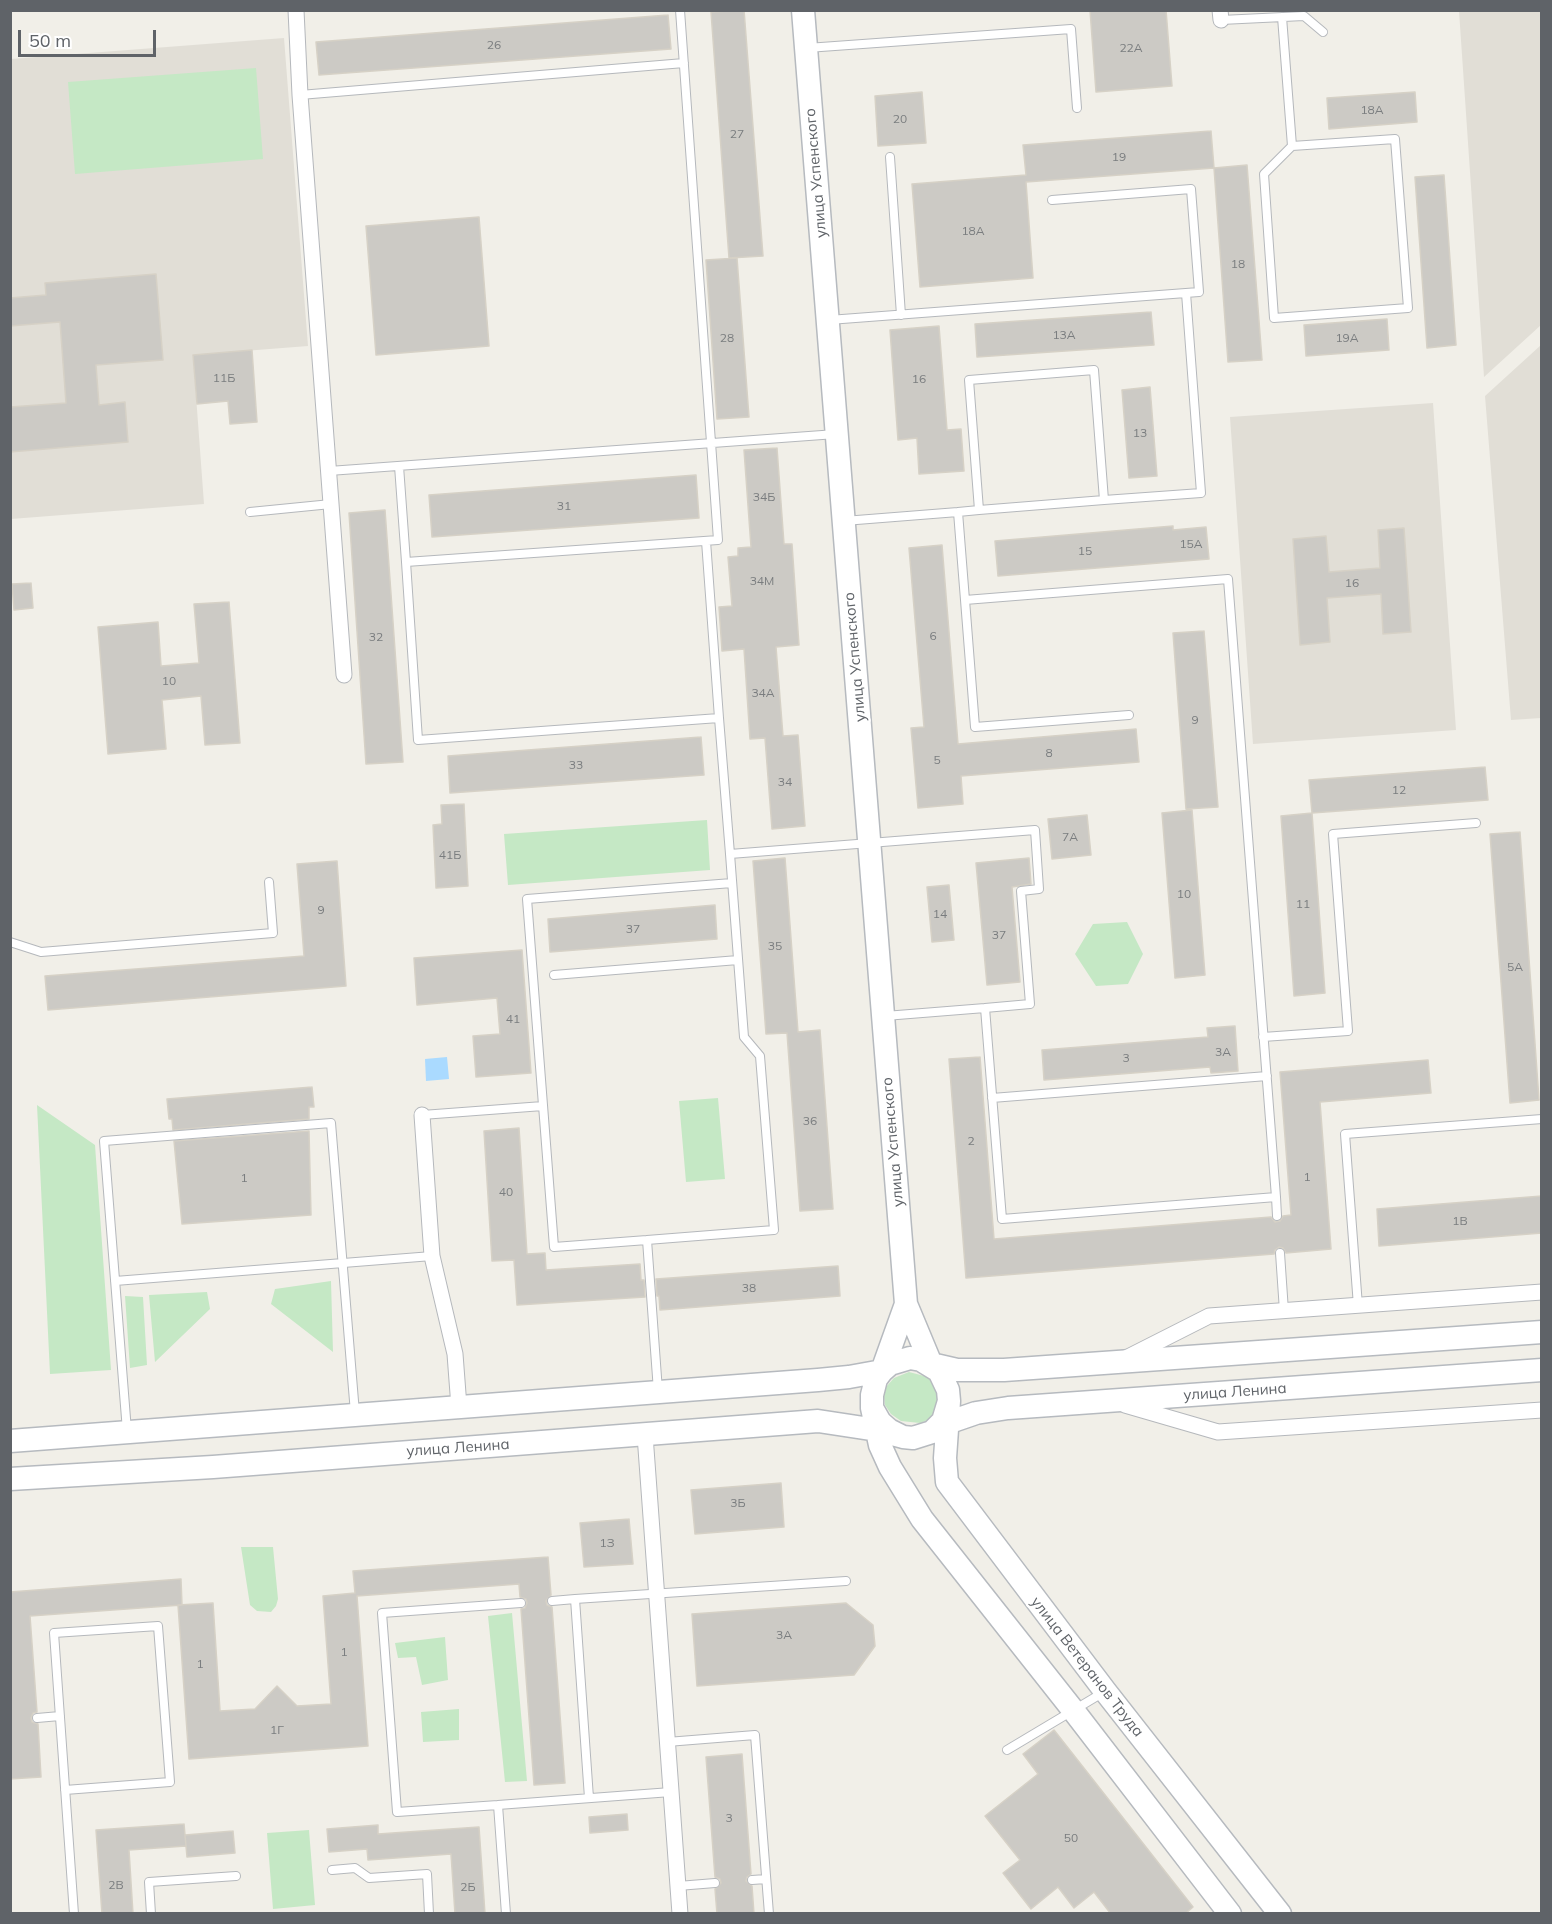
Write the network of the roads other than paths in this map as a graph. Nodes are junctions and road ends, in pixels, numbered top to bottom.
1 (296, 10) edge
2 (680, 10) edge
3 (802, 10) edge
4 (1221, 15) edge
5 (1282, 17) junction
6 (1323, 32) dead end
7 (806, 48) junction
8 (684, 63) junction
9 (300, 95) junction
10 (1077, 108) dead end
11 (1292, 146) junction
12 (890, 157) dead end
13 (1052, 200) dead end
14 (1186, 293) junction
15 (901, 315) junction
16 (828, 321) junction
17 (837, 434) junction
18 (711, 443) junction
19 (399, 466) junction
20 (329, 471) junction
21 (1104, 500) junction
22 (331, 504) junction
23 (979, 510) junction
24 (250, 512) dead end
25 (958, 512) junction
26 (844, 521) junction
27 (706, 541) junction
28 (406, 562) junction
29 (965, 600) junction
30 (344, 675) dead end
31 (1129, 715) dead end
32 (719, 718) junction
33 (1476, 823) dead end
34 (870, 843) junction
35 (730, 854) junction
36 (269, 882) dead end
37 (732, 883) junction
38 (10, 942) edge
39 (738, 960) junction
40 (554, 975) dead end
41 (985, 1008) junction
42 (883, 1016) junction
43 (1263, 1037) junction
44 (1267, 1076) junction
45 (992, 1098) junction
46 (543, 1106) junction
47 (422, 1115) joint
48 (1542, 1119) edge
49 (1276, 1197) junction
50 (1277, 1216) dead end
51 (646, 1240) junction
52 (1280, 1253) dead end
53 (432, 1256) junction
54 (342, 1262) junction
55 (115, 1281) junction
56 (1542, 1292) edge
57 (906, 1304) junction
58 (1358, 1306) junction
59 (1284, 1311) junction
60 (1542, 1332) edge
61 (1118, 1362) junction
62 (931, 1364) junction
63 (1542, 1370) edge
64 (882, 1371) junction
65 (658, 1392) junction
66 (1114, 1401) junction
67 (459, 1407) junction
68 (872, 1408) junction
69 (1542, 1410) edge
70 (355, 1415) junction
71 (943, 1419) junction
72 (877, 1430) junction
73 (127, 1432) junction
74 (645, 1435) junction
75 (903, 1437) junction
76 (10, 1441) edge
77 (10, 1479) edge
78 (846, 1581) dead end
79 (656, 1593) junction
80 (575, 1599) junction
81 (552, 1601) dead end
82 (521, 1603) dead end
83 (1106, 1691) junction
84 (1073, 1710) junction
85 (60, 1716) junction
86 (37, 1718) dead end
87 (667, 1742) junction
88 (1007, 1750) dead end
89 (66, 1790) junction
90 (671, 1792) junction
91 (589, 1798) junction
92 (498, 1805) junction
93 (332, 1869) dead end
94 (236, 1876) dead end
95 (766, 1879) junction
96 (752, 1880) dead end
97 (715, 1883) dead end
98 (678, 1886) junction
99 (74, 1914) edge
100 (151, 1914) edge
101 (429, 1914) edge
102 (506, 1914) edge
103 (680, 1914) edge
104 (769, 1914) edge
105 (1230, 1914) edge
106 (1280, 1914) edge

1 - 9 street
2 - 8 lane
3 - 7 main road, улица Успенского
4 - 5 lane
5 - 6 lane
5 - 11 lane
7 - 10 lane
7 - 16 main road, улица Успенского
8 - 9 lane
8 - 18 lane
9 - 20 street
11 - 11 lane
12 - 15 lane
13 - 14 lane
14 - 15 lane
14 - 21 lane
15 - 16 lane
16 - 17 main road, улица Успенского
17 - 18 lane
17 - 26 main road, улица Успенского
18 - 19 lane
18 - 27 lane
19 - 20 lane
19 - 28 lane
20 - 22 street
21 - 23 lane
21 - 23 lane
22 - 24 lane
22 - 30 street
23 - 25 lane
25 - 26 lane
25 - 29 lane
26 - 34 main road, улица Успенского
27 - 28 lane
27 - 32 lane
28 - 32 lane
29 - 31 lane
29 - 43 lane
32 - 35 lane
33 - 43 lane
34 - 35 lane
34 - 41 lane
34 - 42 main road, улица Успенского
35 - 37 lane
36 - 38 lane
37 - 39 lane
37 - 46 lane
39 - 40 lane
39 - 51 lane
41 - 42 lane
41 - 45 lane
42 - 57 main road, улица Успенского
43 - 44 lane
44 - 45 lane
44 - 49 lane
45 - 49 lane
46 - 47 lane
46 - 51 lane
47 - 53 street
48 - 58 lane
49 - 50 lane
51 - 65 lane
52 - 59 lane
53 - 54 lane
53 - 67 street
54 - 55 lane
54 - 55 lane
54 - 70 lane
55 - 73 lane
56 - 58 street
57 - 62 main road
57 - 64 main road
58 - 59 street
59 - 61 street
60 - 61 main road
61 - 62 main road
62 - 64 main road
62 - 71 main road
63 - 66 main road, улица Ленина
64 - 65 main road
64 - 68 main road
65 - 67 main road
66 - 69 street
66 - 71 main road, улица Ленина
67 - 70 main road
68 - 72 main road
68 - 75 main road
70 - 73 main road
71 - 75 main road
71 - 83 main road, улица Ветеранов Труда
72 - 74 main road, улица Ленина
72 - 75 main road, улица Ленина
72 - 84 main road
73 - 76 main road
74 - 77 main road, улица Ленина
74 - 79 street
78 - 79 lane
79 - 80 lane
79 - 87 street
80 - 81 lane
80 - 91 lane
82 - 92 lane
83 - 84 lane
83 - 106 main road, улица Ветеранов Труда
84 - 88 lane
84 - 105 main road
85 - 86 lane
85 - 89 lane
85 - 89 lane
87 - 90 street
87 - 95 lane
89 - 99 lane
90 - 91 lane
90 - 98 street
91 - 92 lane
92 - 102 lane
93 - 101 lane
94 - 100 lane
95 - 96 lane
95 - 104 lane
97 - 98 lane
98 - 103 street

